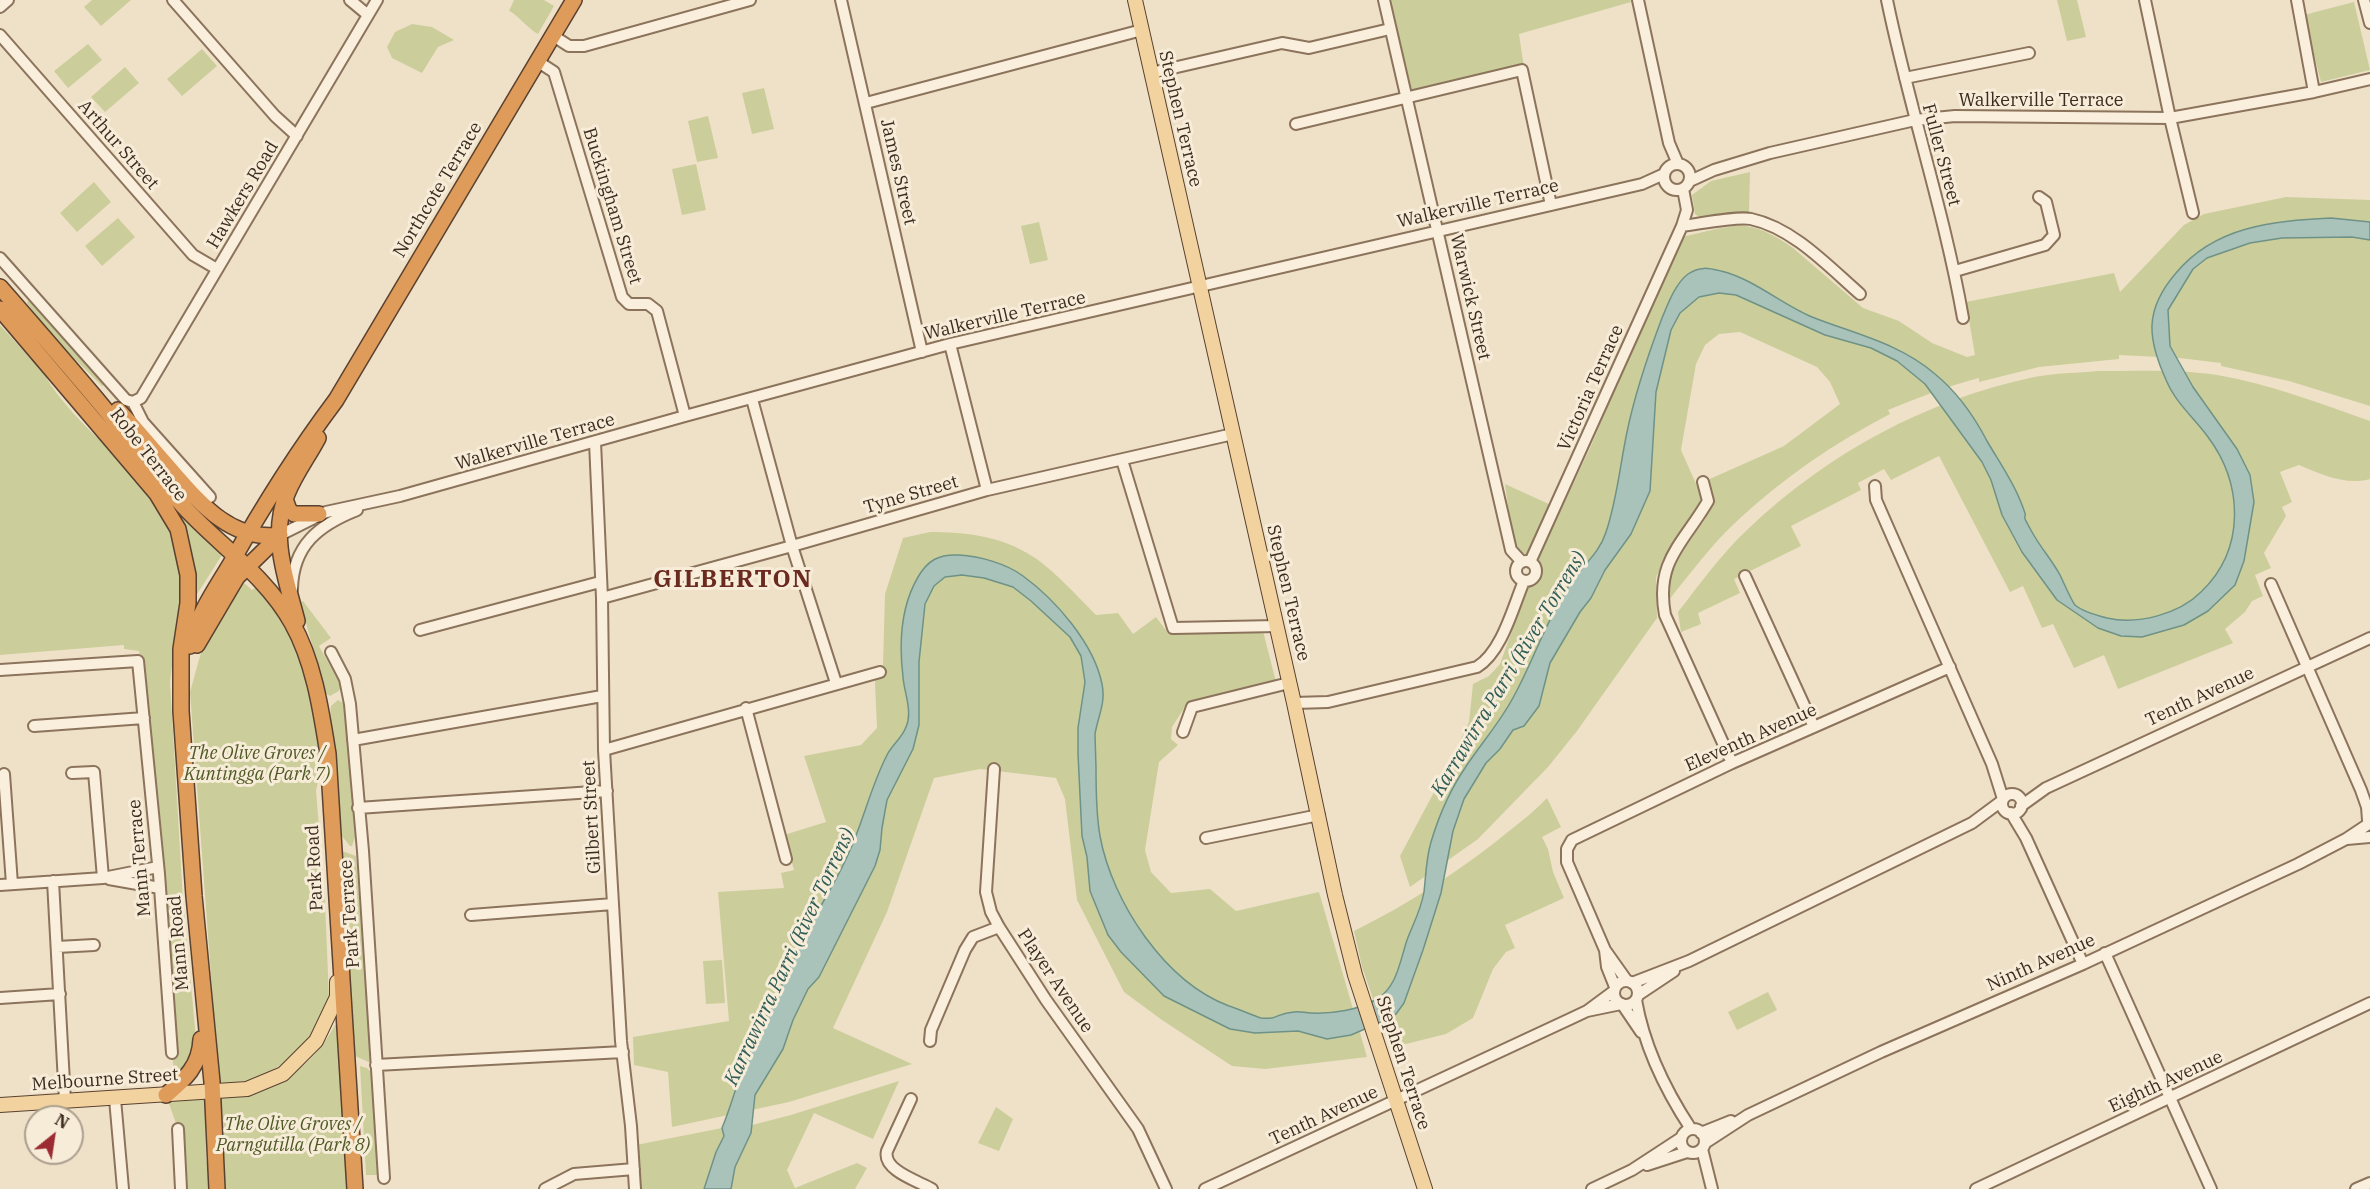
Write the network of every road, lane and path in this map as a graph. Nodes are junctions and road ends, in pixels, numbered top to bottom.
1 (8, 0) edge
2 (173, 0) edge
3 (350, 0) edge
4 (360, 0) edge
5 (574, 0) edge
6 (750, 0) edge
7 (841, 0) edge
8 (1135, 0) edge
9 (1384, 0) edge
10 (1638, 0) edge
11 (1887, 0) edge
12 (2145, 0) edge
13 (2297, 0) edge
14 (2364, 0) edge
15 (0, 7) edge
16 (372, 7) edge
17 (2370, 23) edge
18 (1390, 28) junction
19 (1142, 30) junction
20 (0, 35) edge
21 (552, 35) junction
22 (2029, 52) dead end
23 (537, 61) junction
24 (1151, 73) junction
25 (1905, 78) junction
26 (2370, 79) edge
27 (2314, 92) junction
28 (1407, 96) junction
29 (866, 103) junction
30 (2170, 118) junction
31 (1915, 120) junction
32 (1296, 124) dead end
33 (297, 136) junction
34 (1676, 178) junction
35 (2039, 197) dead end
36 (1551, 205) junction
37 (2193, 213) dead end
38 (1682, 226) junction
39 (1438, 231) junction
40 (0, 258) edge
41 (217, 269) junction
42 (1955, 271) junction
43 (0, 287) edge
44 (1200, 287) junction
45 (28, 290) junction
46 (1860, 294) dead end
47 (5, 304) edge
48 (1963, 318) dead end
49 (950, 344) junction
50 (52, 347) junction
51 (922, 352) junction
52 (69, 366) junction
53 (336, 399) junction
54 (752, 399) junction
55 (133, 402) junction
56 (86, 408) junction
57 (685, 416) junction
58 (1233, 434) junction
59 (595, 442) junction
60 (1122, 460) junction
61 (1703, 482) dead end
62 (1875, 486) dead end
63 (987, 490) junction
64 (210, 497) dead end
65 (285, 499) junction
66 (380, 501) junction
67 (319, 514) junction
68 (247, 534) junction
69 (280, 535) junction
70 (792, 546) junction
71 (241, 561) junction
72 (1526, 562) junction
73 (1746, 576) dead end
74 (600, 582) junction
75 (2271, 584) dead end
76 (602, 598) junction
77 (292, 601) junction
78 (1277, 626) junction
79 (420, 630) dead end
80 (2370, 638) edge
81 (303, 645) junction
82 (331, 652) dead end
83 (2307, 666) junction
84 (1950, 667) junction
85 (0, 670) edge
86 (880, 672) dead end
87 (1289, 682) junction
88 (836, 683) junction
89 (181, 693) junction
90 (602, 696) junction
91 (1294, 704) junction
92 (746, 708) junction
93 (144, 718) junction
94 (34, 726) dead end
95 (1814, 727) junction
96 (1184, 732) dead end
97 (353, 740) junction
98 (604, 750) junction
99 (1732, 764) junction
100 (994, 769) dead end
101 (72, 773) dead end
102 (4, 774) dead end
103 (2361, 790) junction
104 (607, 791) junction
105 (2370, 801) edge
106 (2011, 804) junction
107 (358, 808) junction
108 (1319, 815) junction
109 (2369, 826) edge
110 (1206, 838) dead end
111 (786, 859) dead end
112 (158, 867) junction
113 (103, 878) junction
114 (53, 881) junction
115 (12, 884) junction
116 (0, 885) edge
117 (160, 888) junction
118 (614, 904) junction
119 (471, 915) dead end
120 (999, 927) junction
121 (94, 945) dead end
122 (57, 947) junction
123 (339, 947) junction
124 (1605, 950) junction
125 (2105, 953) junction
126 (1689, 961) junction
127 (2083, 964) junction
128 (1629, 982) junction
129 (1615, 989) junction
130 (203, 992) junction
131 (60, 994) junction
132 (0, 998) edge
133 (1637, 998) junction
134 (2370, 1003) edge
135 (1622, 1004) junction
136 (1587, 1011) junction
137 (1644, 1037) junction
138 (930, 1041) dead end
139 (623, 1052) junction
140 (172, 1053) dead end
141 (376, 1065) junction
142 (212, 1091) junction
143 (166, 1095) junction
144 (114, 1099) junction
145 (911, 1099) dead end
146 (2169, 1099) junction
147 (65, 1101) junction
148 (1397, 1101) junction
149 (0, 1105) edge
150 (177, 1129) dead end
151 (1694, 1138) junction
152 (1689, 1152) junction
153 (634, 1169) junction
154 (1632, 1170) junction
155 (384, 1178) dead end
156 (2370, 1182) edge
157 (123, 1189) edge
158 (181, 1189) edge
159 (217, 1189) edge
160 (355, 1189) edge
161 (545, 1189) edge
162 (635, 1189) edge
163 (932, 1189) edge
164 (1166, 1189) edge
165 (1205, 1189) edge
166 (1425, 1189) edge
167 (1592, 1189) edge
168 (1712, 1189) edge
169 (1976, 1189) edge
170 (2211, 1189) edge
171 (2356, 1189) edge

1 - 15 street
2 - 33 street
3 - 16 street
4 - 16 street
5 - 21 highway, Northcote Terrace
6 - 21 street
7 - 29 street, James Street
8 - 19 main road, Stephen Terrace
9 - 18 street, Warwick Street
10 - 34 street, Victoria Terrace
11 - 25 street, Fuller Street
12 - 30 street
13 - 27 street
14 - 17 street
16 - 33 street, Hawkers Road
18 - 24 street
18 - 28 street, Warwick Street
19 - 24 main road, Stephen Terrace
19 - 29 street
20 - 41 street, Arthur Street
21 - 23 highway, Northcote Terrace
22 - 25 street
23 - 53 highway, Northcote Terrace
23 - 57 street, Buckingham Street
24 - 44 main road, Stephen Terrace
25 - 31 street, Fuller Street
26 - 27 street, Walkerville Terrace
27 - 30 street, Walkerville Terrace
28 - 32 street
28 - 36 street
28 - 39 street, Warwick Street
29 - 51 street, James Street
30 - 31 street, Walkerville Terrace
30 - 37 street
31 - 34 street, Walkerville Terrace
31 - 42 street, Fuller Street
33 - 41 street, Hawkers Road
34 - 36 street, Walkerville Terrace
34 - 38 street, Victoria Terrace
35 - 42 street
36 - 39 street, Walkerville Terrace
38 - 46 street
38 - 72 street, Victoria Terrace
39 - 44 street, Walkerville Terrace
39 - 72 street, Warwick Street
40 - 45 street, Robe Terrace
41 - 55 street, Hawkers Road
42 - 48 street, Fuller Street
43 - 47 highway, Robe Terrace
44 - 49 street, Walkerville Terrace
44 - 58 main road, Stephen Terrace
45 - 47 street
45 - 55 street, Robe Terrace
47 - 50 highway, Robe Terrace
47 - 56 highway, Robe Terrace
49 - 51 street, Walkerville Terrace
49 - 63 street
50 - 52 highway, Robe Terrace
50 - 56 highway
51 - 54 street, Walkerville Terrace
52 - 68 highway
52 - 71 highway, Robe Terrace
53 - 65 highway, Northcote Terrace
53 - 68 highway, Northcote Terrace
54 - 57 street, Walkerville Terrace
54 - 70 street
55 - 64 street, Robe Terrace
56 - 89 highway, Robe Terrace
57 - 59 street, Walkerville Terrace
58 - 60 street, Tyne Street
58 - 78 main road, Stephen Terrace
59 - 66 street, Walkerville Terrace
59 - 74 street, Gilbert Street
60 - 63 street, Tyne Street
60 - 78 street
61 - 99 street
62 - 84 street
63 - 70 street, Tyne Street
65 - 67 highway
65 - 69 highway, Northcote Terrace
66 - 67 street, Walkerville Terrace
66 - 77 street, Walkerville Terrace
67 - 69 street, Walkerville Terrace
68 - 69 highway
68 - 71 highway, Northcote Terrace
69 - 71 highway
69 - 77 highway, Northcote Terrace
70 - 76 street, Tyne Street
70 - 88 street
71 - 81 highway, Park Road
71 - 89 highway, Northcote Terrace
72 - 91 street, Victoria Terrace
73 - 95 street
74 - 76 street, Gilbert Street
74 - 79 street
75 - 83 street
76 - 90 street, Gilbert Street
77 - 81 highway, Northcote Terrace
78 - 87 main road, Stephen Terrace
80 - 83 street, Tenth Avenue
81 - 123 highway, Park Road
82 - 97 street, Park Terrace
83 - 103 street
83 - 106 street, Tenth Avenue
84 - 95 street, Eleventh Avenue
84 - 106 street
85 - 93 street, Mann Terrace
86 - 88 street
87 - 91 main road, Stephen Terrace
87 - 96 street
88 - 92 street
89 - 130 highway, Mann Road
90 - 97 street
90 - 98 street, Gilbert Street
91 - 108 main road, Stephen Terrace
92 - 98 street
92 - 111 street
93 - 94 street
93 - 112 street, Mann Terrace
95 - 99 street, Eleventh Avenue
97 - 107 street, Park Terrace
98 - 104 street, Gilbert Street
99 - 124 street, Eleventh Avenue
100 - 120 street, Player Avenue
101 - 113 street
102 - 115 street
103 - 105 street
103 - 109 street
104 - 107 street
104 - 118 street, Gilbert Street
106 - 126 street, Tenth Avenue
106 - 127 street
107 - 141 street, Park Terrace
108 - 110 street
108 - 148 main road, Stephen Terrace
109 - 125 street, Ninth Avenue
112 - 113 street
112 - 117 street, Mann Terrace
113 - 114 street
113 - 117 street
114 - 115 street
114 - 122 street
115 - 116 street
117 - 140 street, Mann Terrace
118 - 119 street
118 - 139 street, Gilbert Street
120 - 138 street
120 - 164 street, Player Avenue
121 - 122 street
122 - 131 street
123 - 142 main road, Melbourne Street
123 - 160 highway, Park Road
124 - 128 street
124 - 129 street
125 - 127 street, Ninth Avenue
125 - 146 street
126 - 128 street, Tenth Avenue
126 - 133 street, Tenth Avenue
127 - 151 street, Ninth Avenue
128 - 129 street
128 - 133 street
129 - 135 street
129 - 136 street, Tenth Avenue
130 - 142 highway, Mann Road
130 - 143 highway
131 - 132 street
131 - 147 street
133 - 135 street
133 - 137 street
134 - 146 street, Eighth Avenue
135 - 136 street, Tenth Avenue
135 - 137 street
136 - 148 street, Tenth Avenue
137 - 151 street
139 - 141 street
139 - 153 street, Gilbert Street
141 - 155 street, Park Terrace
142 - 143 main road, Melbourne Street
142 - 159 highway, Mann Road
143 - 144 main road, Melbourne Street
144 - 147 main road, Melbourne Street
144 - 157 street
145 - 163 street
146 - 169 street, Eighth Avenue
146 - 170 street
147 - 149 main road, Melbourne Street
148 - 165 street, Tenth Avenue
148 - 166 main road, Stephen Terrace
150 - 158 street
151 - 152 street, Ninth Avenue
151 - 152 street
151 - 154 street, Ninth Avenue
151 - 168 street
152 - 154 street, Ninth Avenue
152 - 168 street
153 - 161 street
153 - 162 street, Gilbert Street
154 - 167 street, Ninth Avenue
156 - 171 street

